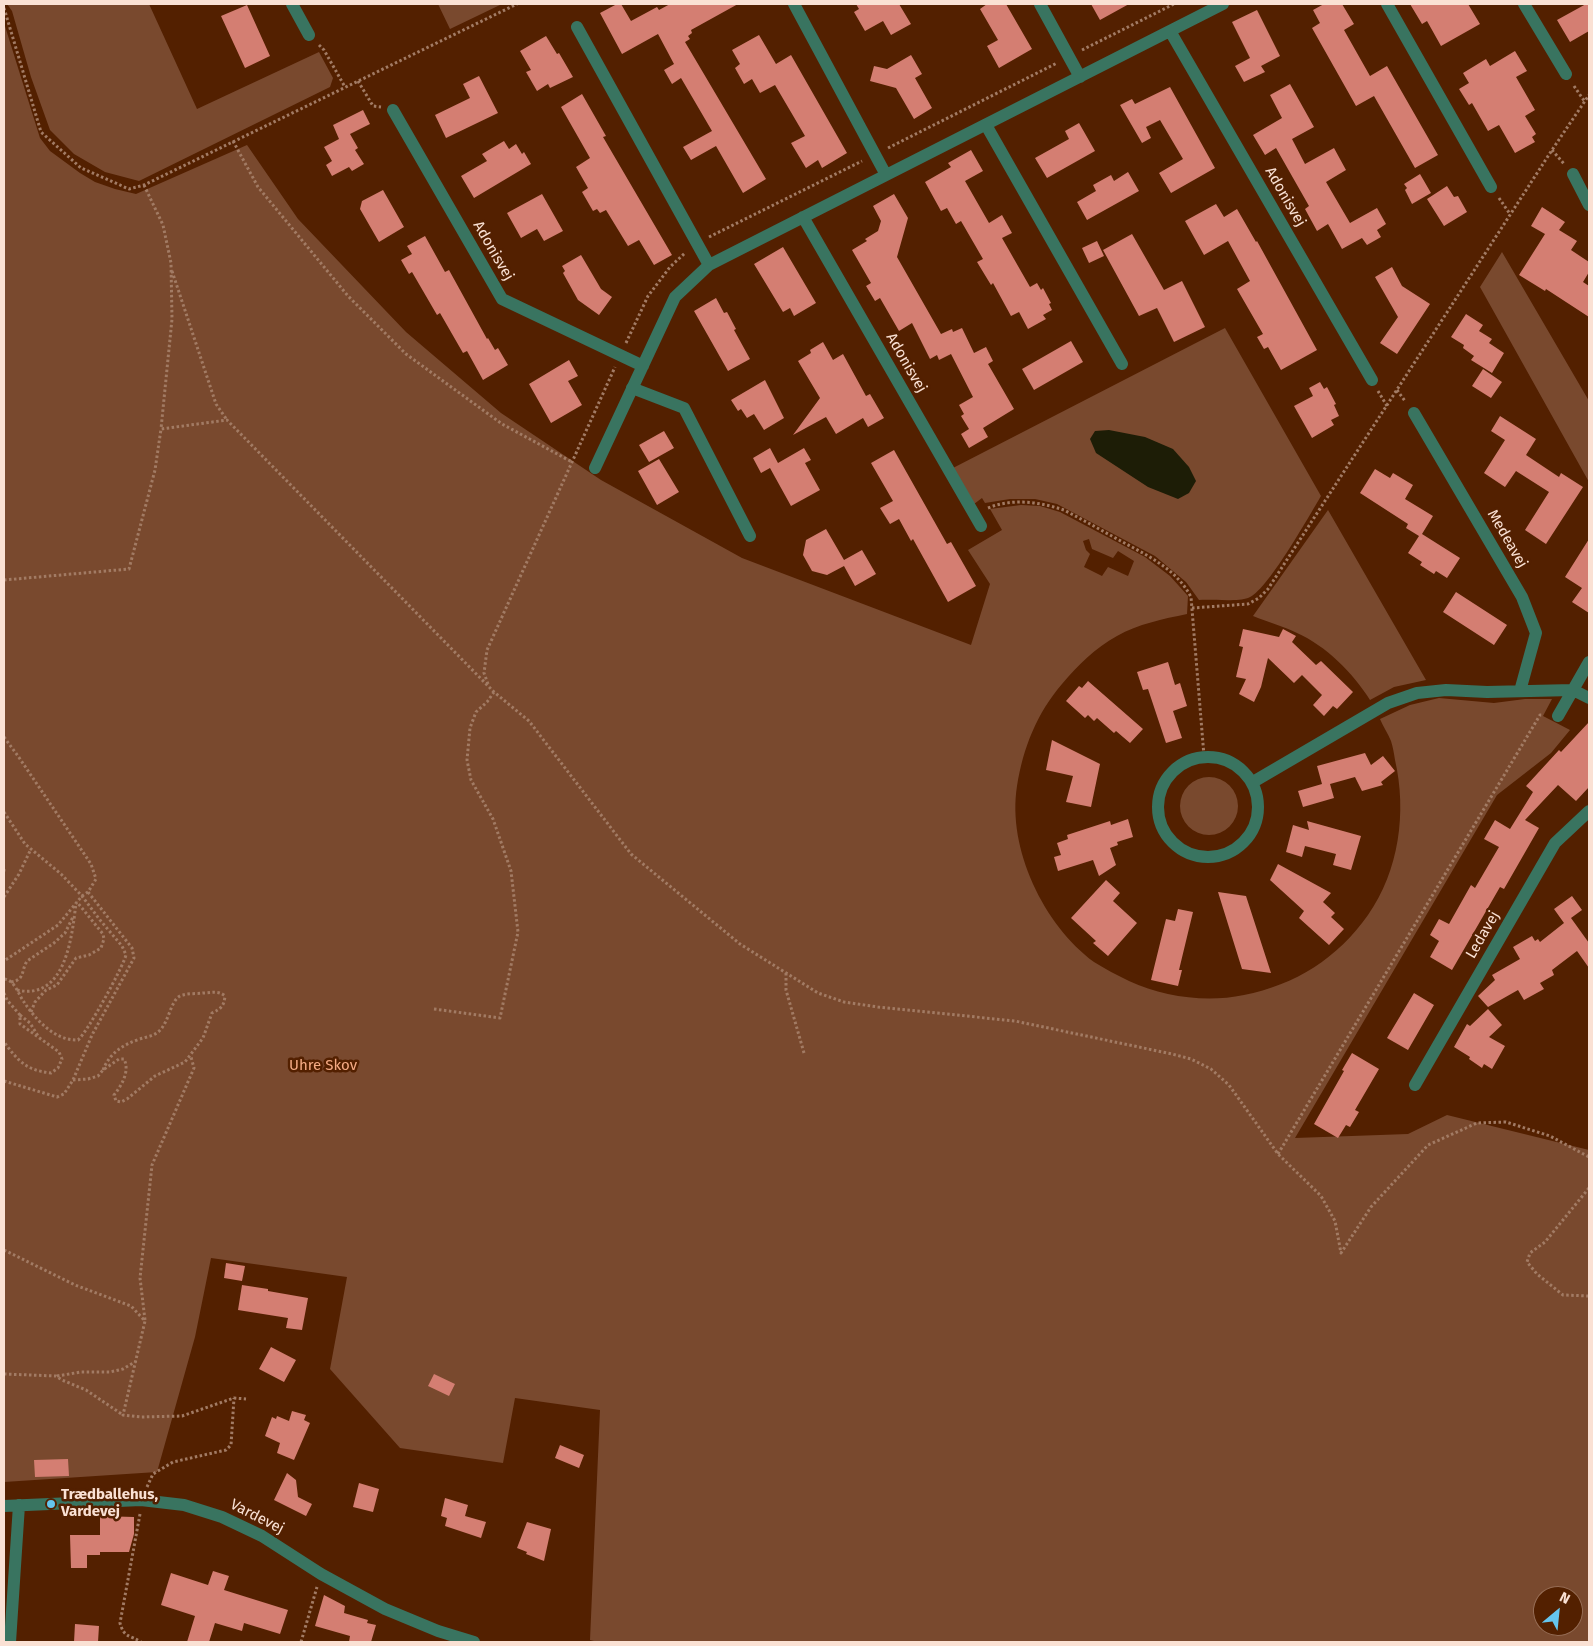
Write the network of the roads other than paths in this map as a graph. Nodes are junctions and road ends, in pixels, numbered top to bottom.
1 (292, 4) edge
2 (794, 4) edge
3 (1040, 4) edge
4 (1223, 4) edge
5 (1387, 4) edge
6 (1524, 4) edge
7 (578, 27) dead end
8 (1170, 31) junction
9 (308, 35) road end
10 (1566, 74) road end
11 (1080, 76) junction
12 (393, 110) road end
13 (986, 124) junction
14 (1572, 174) dead end
15 (886, 175) junction
16 (1491, 187) road end
17 (1589, 205) edge
18 (803, 217) junction
19 (708, 266) junction
20 (1122, 364) dead end
21 (643, 366) junction
22 (1372, 380) dead end
23 (632, 388) junction
24 (1414, 413) dead end
25 (595, 468) dead end
26 (978, 521) road end
27 (750, 536) dead end
28 (1589, 662) edge
29 (1573, 690) junction
30 (1520, 691) junction
31 (1589, 698) edge
32 (1558, 716) road end
33 (1253, 782) junction
34 (1589, 811) edge
35 (1414, 1085) dead end
36 (19, 1505) junction
37 (4, 1506) edge
38 (10, 1642) edge
39 (474, 1642) edge

1 - 9 street
2 - 15 street
3 - 11 street
4 - 8 street
5 - 16 street
6 - 10 street
7 - 19 street
8 - 11 street
8 - 22 street, Adonisvej
11 - 13 street
12 - 21 street, Adonisvej
13 - 15 street
13 - 20 street
14 - 17 street
15 - 18 street
18 - 19 street
18 - 26 street, Adonisvej
19 - 21 street
21 - 23 street
23 - 25 street
23 - 27 street
24 - 30 street, Medeavej
28 - 29 street
29 - 30 street
29 - 31 street
29 - 32 street
30 - 33 street
33 - 33 street
34 - 35 street, Ledavej
36 - 37 street, Vardevej
36 - 38 street
36 - 39 street, Vardevej

